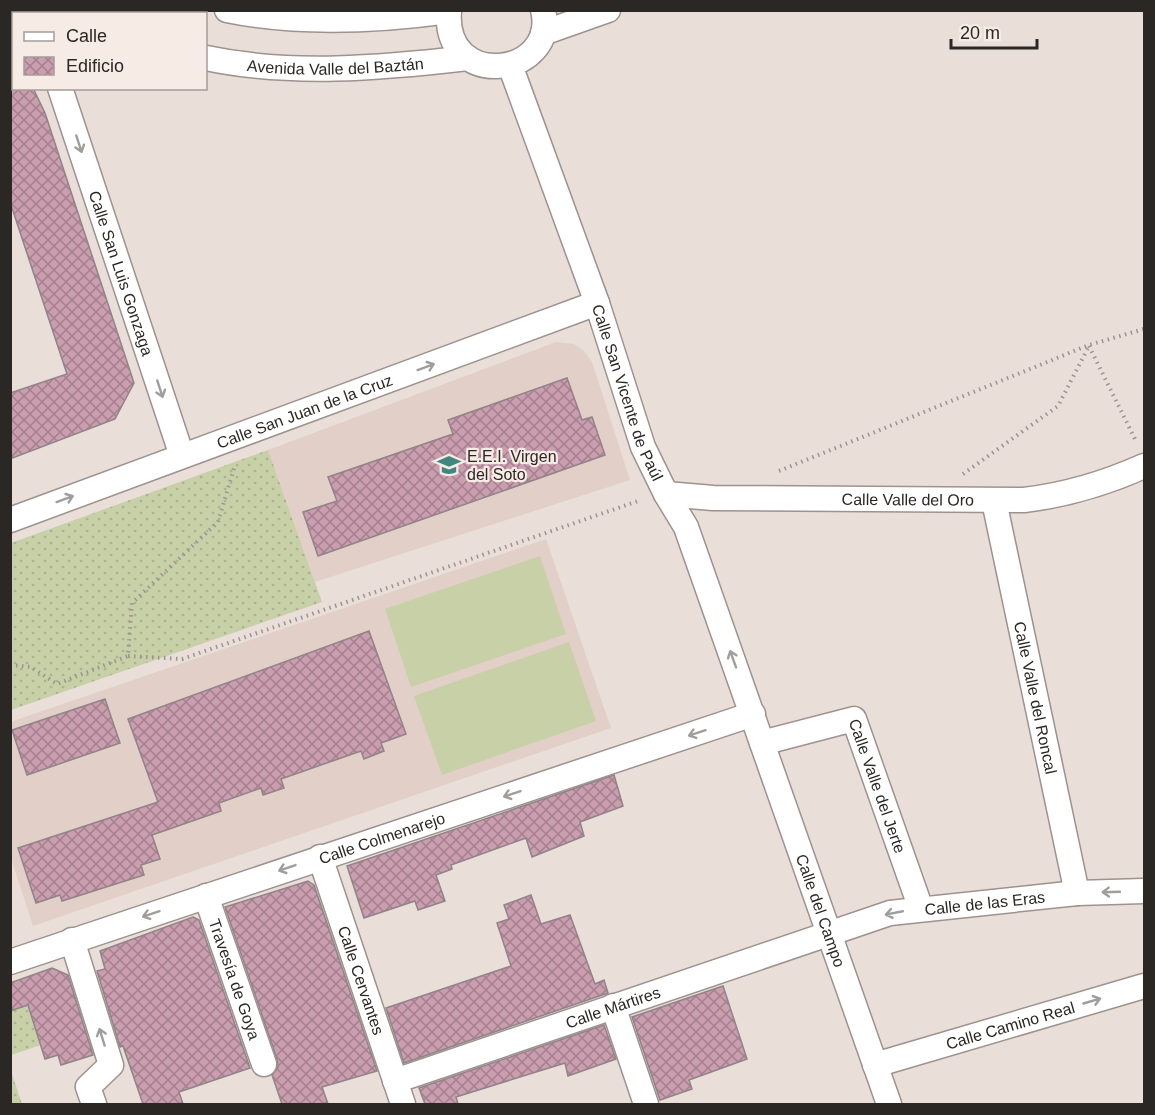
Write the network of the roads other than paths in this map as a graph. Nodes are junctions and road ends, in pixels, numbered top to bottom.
1 (227, 10) edge
2 (608, 10) edge
3 (449, 11) edge
4 (543, 22) edge
5 (207, 58) edge
6 (468, 58) junction
7 (510, 65) junction
8 (61, 90) edge
9 (597, 303) junction
10 (182, 456) junction
11 (1139, 469) edge
12 (666, 494) junction
13 (994, 501) junction
14 (10, 520) edge
15 (753, 714) junction
16 (762, 743) junction
17 (320, 857) junction
18 (1144, 891) edge
19 (1077, 893) junction
20 (206, 896) junction
21 (921, 909) junction
22 (829, 933) junction
23 (72, 940) junction
24 (10, 962) edge
25 (1144, 986) edge
26 (613, 1006) junction
27 (264, 1064) dead end
28 (875, 1065) junction
29 (395, 1081) junction
30 (94, 1104) edge
31 (403, 1104) edge
32 (646, 1104) edge
33 (889, 1104) edge

1 - 3 street
2 - 4 street
3 - 6 street
4 - 7 street
5 - 6 street, Avenida Valle del Baztán
6 - 7 street
7 - 9 street, Calle San Vicente de Paúl
8 -> 10 street, Calle San Luis Gonzaga
10 -> 9 street, Calle San Juan de la Cruz
9 - 12 street, Calle San Vicente de Paúl
14 -> 10 street, Calle San Juan de la Cruz
11 - 13 street, Calle Valle del Oro
12 - 13 street, Calle Valle del Oro
15 -> 12 street, Calle San Vicente de Paúl
13 - 19 street, Calle Valle del Roncal
15 - 16 street, Calle del Campo
15 -> 17 street, Calle Colmenarejo
16 - 21 street, Calle Valle del Jerte
16 - 22 street, Calle del Campo
17 -> 20 street, Calle Colmenarejo
17 - 29 street, Calle Cervantes
18 -> 19 street, Calle de las Eras
19 - 21 street, Calle de las Eras
20 -> 23 street, Calle Colmenarejo
20 - 27 street, Travesía de Goya
21 -> 22 street, Calle de las Eras
22 - 26 street, Calle Mártires
22 - 28 street, Calle del Campo
23 - 24 street, Calle Colmenarejo
30 -> 23 street
28 -> 25 street, Calle Camino Real
26 - 29 street, Calle Mártires
26 - 32 street
28 - 33 street, Calle del Campo
29 - 31 street, Calle Cervantes

